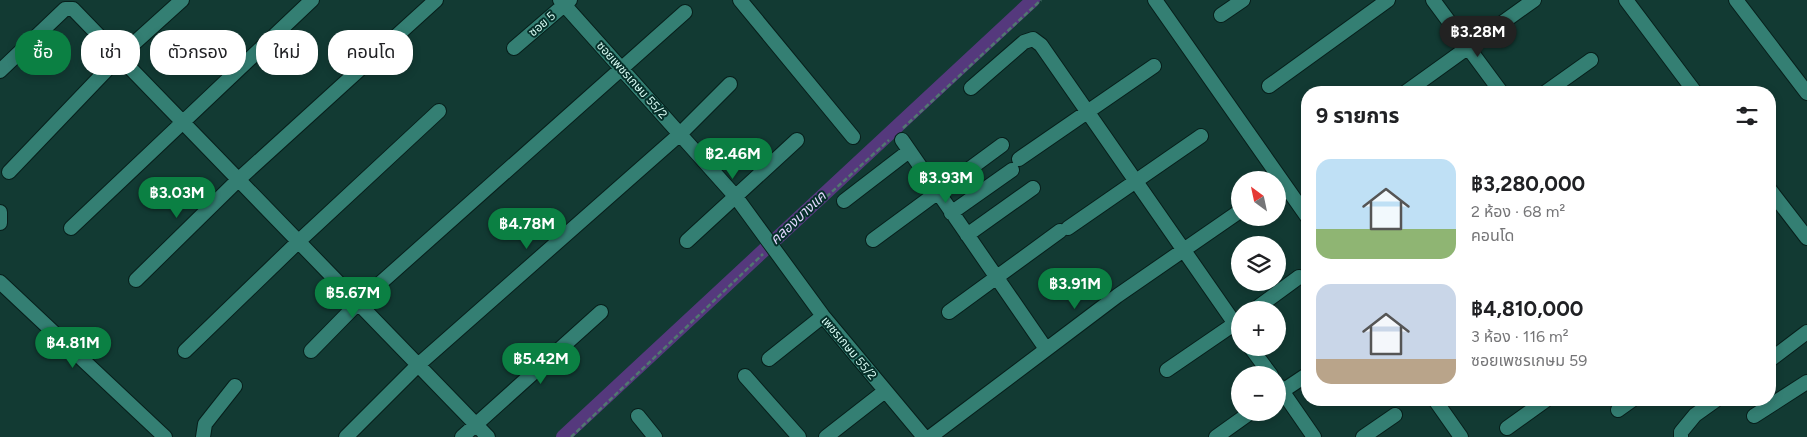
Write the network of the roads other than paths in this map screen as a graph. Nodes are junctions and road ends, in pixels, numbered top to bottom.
1 (182, 0) edge
2 (312, 0) edge
3 (436, 0) edge
4 (740, 0) edge
5 (1155, 0) edge
6 (1243, 0) edge
7 (1388, 0) edge
8 (1433, 0) edge
9 (1534, 0) edge
10 (1626, 0) edge
11 (1736, 0) edge
12 (565, 2) edge
13 (685, 12) dead end
14 (1221, 15) dead end
15 (94, 30) edge
16 (140, 38) edge
17 (514, 48) dead end
18 (1468, 48) junction
19 (1591, 60) dead end
20 (1154, 66) dead end
21 (621, 69) junction
22 (0, 71) edge
23 (102, 75) edge
24 (139, 75) edge
25 (730, 84) dead end
26 (1269, 86) dead end
27 (1414, 86) edge
28 (1496, 86) edge
29 (1554, 86) edge
30 (1690, 86) edge
31 (971, 88) dead end
32 (1807, 93) edge
33 (439, 111) dead end
34 (1087, 112) junction
35 (183, 120) junction
36 (680, 134) junction
37 (1201, 136) dead end
38 (853, 137) dead end
39 (797, 140) dead end
40 (1002, 145) dead end
41 (9, 172) dead end
42 (239, 179) junction
43 (1136, 181) junction
44 (1033, 188) dead end
45 (937, 192) junction
46 (736, 197) junction
47 (1776, 198) edge
48 (844, 200) dead end
49 (1301, 208) edge
50 (0, 212) edge
51 (951, 213) junction
52 (1231, 217) edge
53 (0, 223) edge
54 (71, 228) dead end
55 (967, 235) junction
56 (1807, 238) edge
57 (873, 240) dead end
58 (298, 241) junction
59 (687, 241) dead end
60 (776, 250) joint
61 (1184, 250) junction
62 (996, 277) junction
63 (1299, 277) dead end
64 (136, 280) dead end
65 (0, 282) edge
66 (1266, 301) edge
67 (358, 303) junction
68 (601, 312) dead end
69 (949, 312) dead end
70 (1231, 315) edge
71 (823, 316) junction
72 (1231, 329) edge
73 (1807, 332) edge
74 (1046, 349) junction
75 (185, 351) dead end
76 (311, 351) dead end
77 (1776, 355) edge
78 (769, 359) dead end
79 (418, 365) junction
80 (1167, 370) dead end
81 (746, 376) dead end
82 (1301, 378) edge
83 (1807, 382) edge
84 (235, 386) dead end
85 (1286, 386) edge
86 (885, 391) junction
87 (1286, 399) edge
88 (1776, 402) edge
89 (1439, 406) edge
90 (1538, 406) edge
91 (1624, 406) edge
92 (1708, 406) edge
93 (1770, 406) edge
94 (1618, 410) dead end
95 (1395, 415) dead end
96 (638, 416) dead end
97 (1754, 416) dead end
98 (1238, 421) edge
99 (476, 424) junction
100 (1507, 428) dead end
101 (165, 437) edge
102 (203, 437) edge
103 (346, 437) edge
104 (462, 437) edge
105 (488, 437) edge
106 (655, 437) edge
107 (799, 437) edge
108 (826, 437) edge
109 (924, 437) edge
110 (930, 437) edge
111 (1216, 437) edge
112 (1314, 437) edge
113 (1363, 437) edge
114 (1461, 437) edge
115 (1681, 437) edge

1 - 16 street
2 - 35 street
3 - 42 street
4 - 38 street
5 - 49 street
6 - 14 street
7 - 26 street
8 - 18 street
9 - 18 street
10 - 30 street
11 - 32 street
12 - 17 street, ซอย 5
12 - 21 street, ซอยเพชรเกษม 55/2
13 - 21 street
15 - 22 street
18 - 27 street
18 - 28 street
19 - 29 street
20 - 34 street
21 - 36 street, ซอยเพชรเกษม 55/2
21 - 67 street
23 - 41 street
24 - 35 street
25 - 36 street
31 - 34 street
33 - 58 street
34 - 43 street
34 - 51 street
35 - 42 street
35 - 54 street
36 - 46 street, ซอยเพชรเกษม 55/2
36 - 79 street
37 - 43 street
39 - 46 street
40 - 45 street
42 - 58 street
42 - 64 street
43 - 61 street
43 - 62 street
44 - 55 street
45 - 48 street
45 - 51 street
45 - 57 street
46 - 59 street
46 - 60 street, ซอยเพชรเกษม 55/2
47 - 56 street
50 - 53 street
51 - 55 street
52 - 61 street
55 - 62 street
58 - 67 street
58 - 75 street
60 - 71 street, เพชรเกษม 55/2
61 - 70 street
61 - 74 street
62 - 69 street
62 - 74 street
63 - 66 street
65 - 101 street
67 - 76 street
67 - 79 street
68 - 99 street
71 - 78 street
71 - 86 street, เพชรเกษม 55/2
72 - 80 street
73 - 77 street
74 - 110 street
79 - 99 street
79 - 103 street
81 - 107 street
82 - 85 street
83 - 88 street
84 - 102 street
86 - 108 street
86 - 109 street, เพชรเกษม 55/2
87 - 112 street
89 - 114 street
90 - 100 street
91 - 94 street
92 - 115 street
93 - 97 street
95 - 113 street
96 - 106 street
98 - 111 street
99 - 104 street
99 - 105 street

